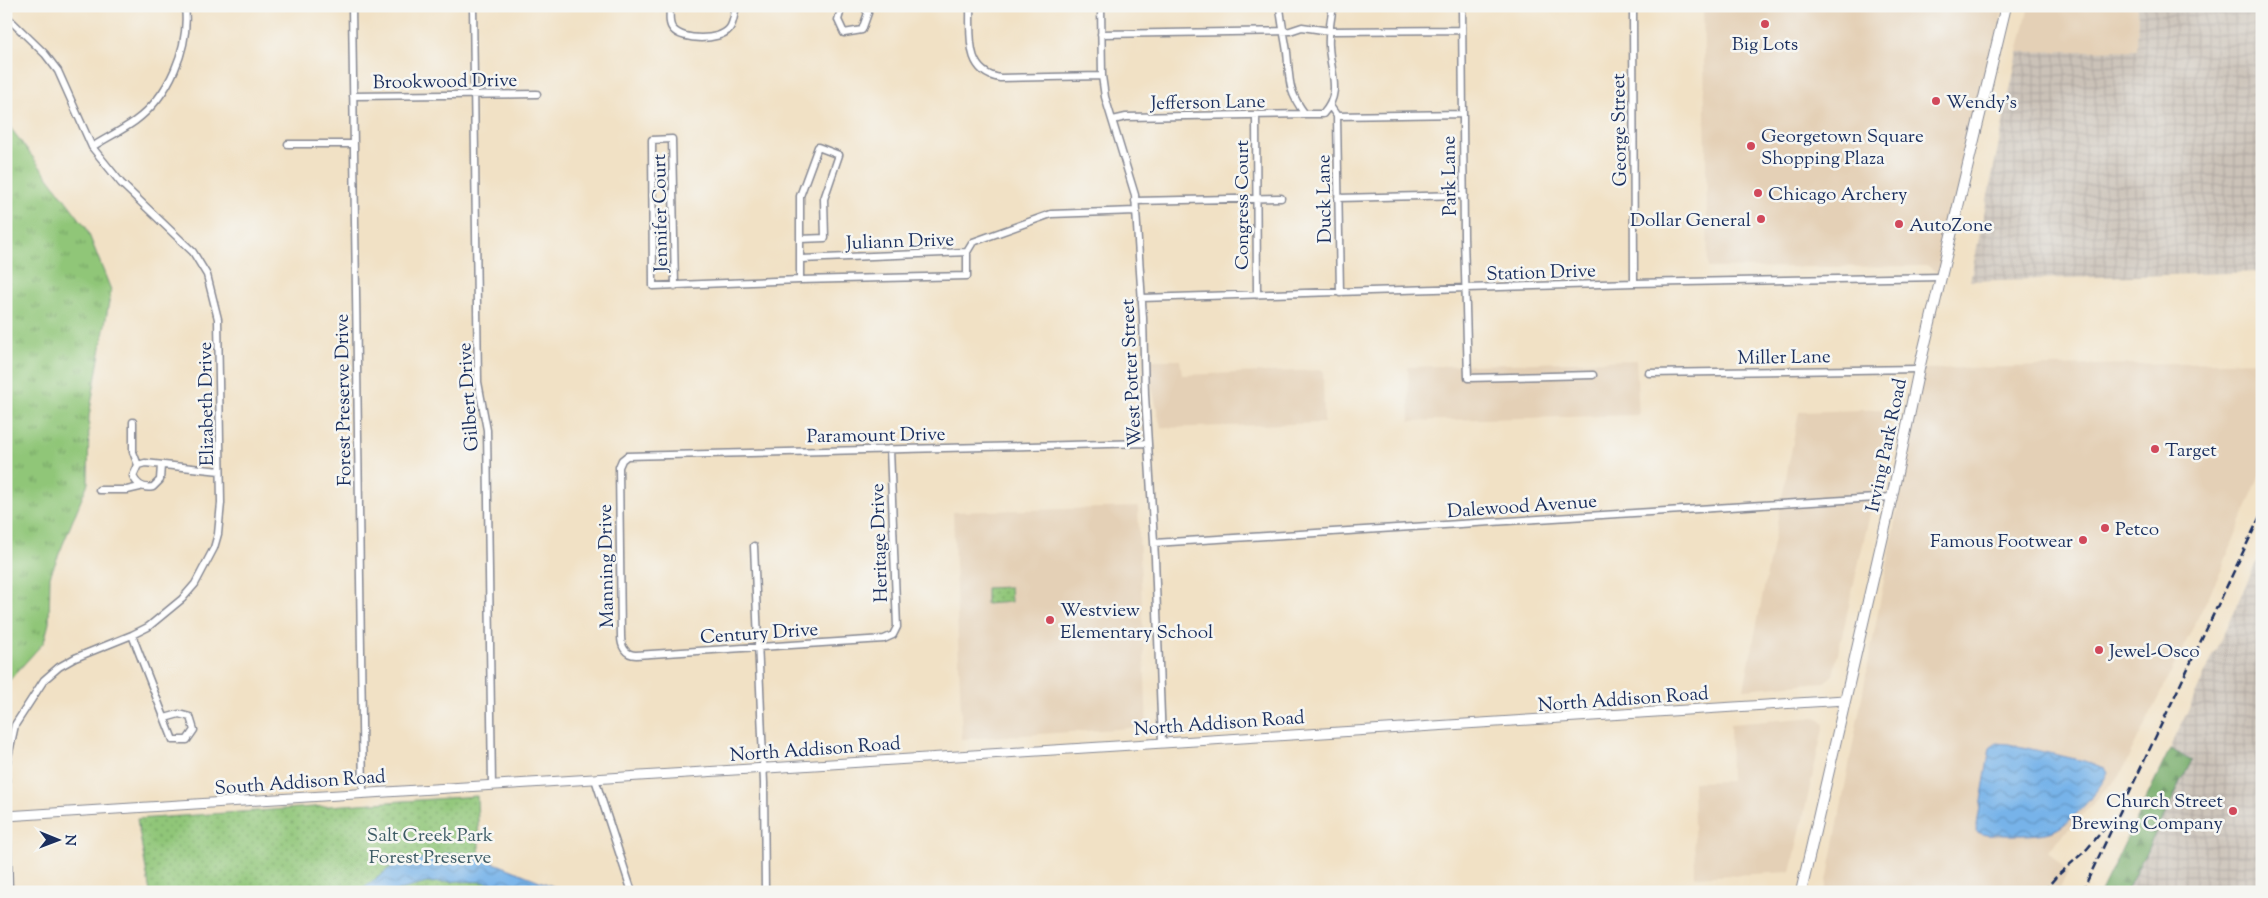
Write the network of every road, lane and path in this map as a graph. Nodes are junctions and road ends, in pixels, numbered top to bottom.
1 (185, 6) edge
2 (352, 6) edge
3 (472, 6) edge
4 (670, 6) edge
5 (736, 6) edge
6 (842, 6) edge
7 (863, 6) edge
8 (970, 6) edge
9 (1101, 6) edge
10 (1280, 6) edge
11 (1333, 6) edge
12 (1462, 6) edge
13 (1632, 6) edge
14 (2006, 6) edge
15 (6, 16) edge
16 (1462, 30) junction
17 (1283, 31) junction
18 (1330, 31) junction
19 (1101, 34) junction
20 (1102, 76) junction
21 (537, 94) dead end
22 (474, 95) junction
23 (353, 96) junction
24 (1330, 106) junction
25 (1305, 114) junction
26 (1463, 114) junction
27 (1256, 115) junction
28 (1337, 116) junction
29 (1113, 120) junction
30 (288, 144) dead end
31 (353, 144) junction
32 (92, 147) junction
33 (1464, 195) junction
34 (1281, 198) dead end
35 (1338, 198) junction
36 (1256, 199) junction
37 (1135, 201) junction
38 (1136, 211) junction
39 (800, 240) junction
40 (967, 252) junction
41 (801, 259) junction
42 (1941, 277) junction
43 (800, 280) junction
44 (1634, 283) junction
45 (675, 286) junction
46 (1465, 289) junction
47 (1340, 293) junction
48 (1257, 295) junction
49 (1141, 298) junction
50 (1919, 370) junction
51 (1649, 374) dead end
52 (1593, 375) dead end
53 (134, 422) dead end
54 (1148, 443) junction
55 (890, 449) junction
56 (138, 465) junction
57 (161, 466) junction
58 (220, 471) junction
59 (619, 476) joint
60 (140, 487) junction
61 (99, 490) dead end
62 (1892, 497) junction
63 (1154, 543) junction
64 (754, 546) dead end
65 (132, 635) junction
66 (893, 635) joint
67 (758, 648) junction
68 (627, 653) joint
69 (1845, 700) junction
70 (165, 718) junction
71 (1162, 742) junction
72 (6, 766) edge
73 (763, 767) junction
74 (6, 779) edge
75 (596, 779) junction
76 (492, 786) junction
77 (363, 794) junction
78 (7, 816) edge
79 (9, 892) edge
80 (632, 892) edge
81 (765, 892) edge
82 (1801, 892) edge

1 - 32 street
2 - 23 street, Forest Preserve Drive
3 - 22 street, Gilbert Drive
4 - 5 street
6 - 7 street
8 - 20 street
9 - 19 street, West Potter Street
10 - 17 street
11 - 18 street
12 - 16 street, Park Lane
13 - 44 street, George Street
14 - 42 main road, Irving Park Road
15 - 32 street, Elizabeth Drive
16 - 18 street
16 - 26 street, Park Lane
17 - 18 street
17 - 19 street
17 - 25 street
18 - 24 street
19 - 20 street, West Potter Street
20 - 29 street, West Potter Street
21 - 22 street, Brookwood Drive
22 - 23 street, Brookwood Drive
22 - 76 street, Gilbert Drive
23 - 31 street, Forest Preserve Drive
24 - 25 street, Jefferson Lane
24 - 28 street
25 - 27 street, Jefferson Lane
26 - 28 street
26 - 33 street, Park Lane
27 - 29 street, Jefferson Lane
27 - 36 street, Congress Court
28 - 35 street, Duck Lane
29 - 37 street, West Potter Street
30 - 31 street
31 - 77 street, Forest Preserve Drive
32 - 58 street, Elizabeth Drive
33 - 35 street
33 - 46 street, Park Lane
34 - 36 street
35 - 47 street, Duck Lane
36 - 37 street
36 - 48 street, Congress Court
37 - 38 street, West Potter Street
38 - 40 street, Juliann Drive
38 - 49 street, West Potter Street
39 - 39 street
39 - 41 street
40 - 41 street, Juliann Drive
40 - 43 street
41 - 43 street
42 - 44 street, Station Drive
42 - 50 main road, Irving Park Road
43 - 45 street
44 - 46 street, Station Drive
45 - 45 street, Jennifer Court
46 - 47 street, Station Drive
46 - 52 street, Park Lane
47 - 48 street, Station Drive
48 - 49 street, Station Drive
49 - 54 street, West Potter Street
50 - 51 street, Miller Lane
50 - 62 main road, Irving Park Road
53 - 56 street
54 - 55 street, Paramount Drive
54 - 63 street, West Potter Street
55 - 59 street, Paramount Drive
55 - 66 street, Heritage Drive
56 - 57 street
56 - 60 street
57 - 58 street
57 - 60 street
58 - 65 street, Elizabeth Drive
59 - 68 street, Manning Drive
60 - 61 street
62 - 63 street, Dalewood Avenue
62 - 69 main road, Irving Park Road
63 - 71 street, West Potter Street
64 - 67 street
65 - 70 street
65 - 72 street, Elizabeth Drive
66 - 67 street, Century Drive
67 - 68 street, Century Drive
67 - 73 street
69 - 71 street, North Addison Road
69 - 82 main road, Irving Park Road
70 - 70 street
71 - 73 street, North Addison Road
73 - 75 street, North Addison Road
73 - 81 street
74 - 78 street
75 - 76 street, South Addison Road
75 - 80 street
76 - 77 street, South Addison Road
77 - 78 street, South Addison Road
78 - 79 street

